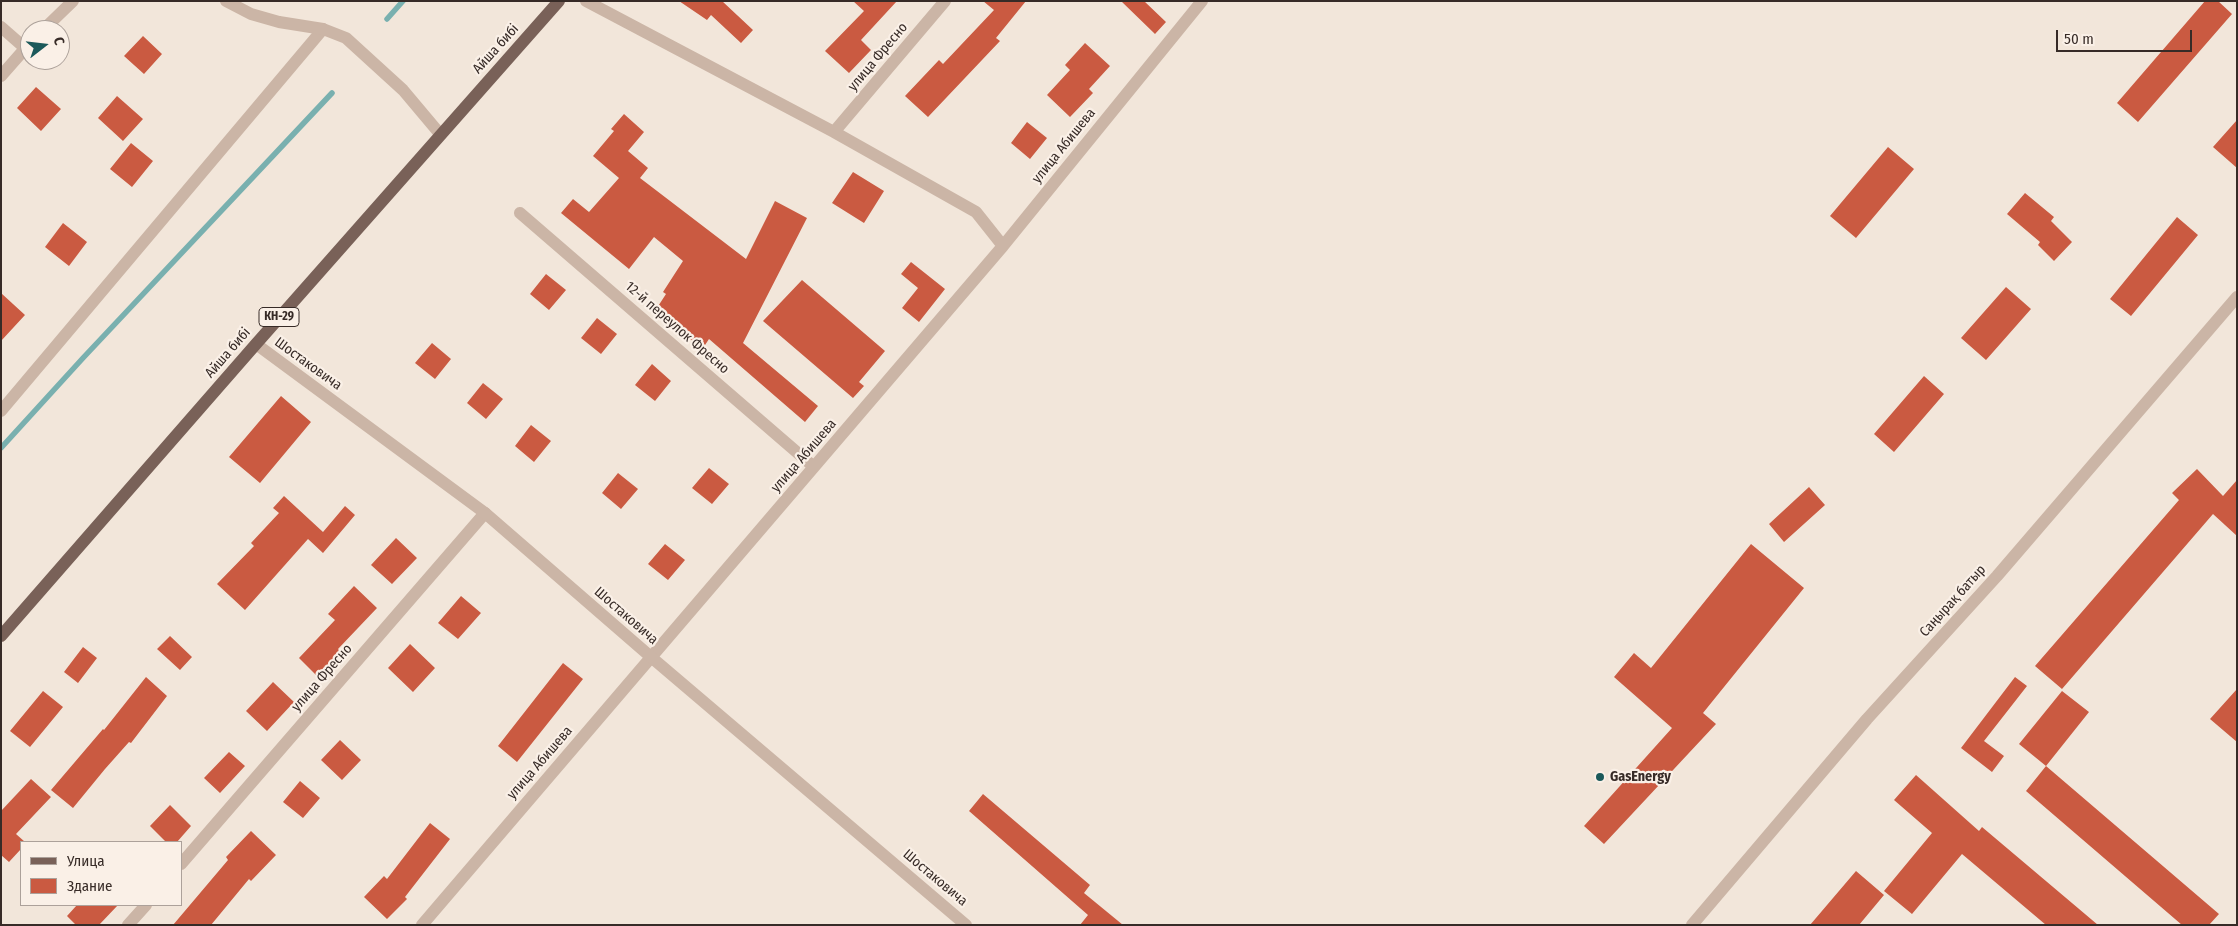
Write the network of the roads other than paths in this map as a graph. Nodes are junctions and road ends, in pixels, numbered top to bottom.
1 (73, 1) edge
2 (226, 1) edge
3 (559, 1) edge
4 (586, 1) edge
5 (945, 1) edge
6 (1202, 1) edge
7 (53, 20) edge
8 (1, 27) edge
9 (323, 29) junction
10 (20, 40) edge
11 (20, 54) edge
12 (1, 76) edge
13 (834, 132) junction
14 (440, 134) junction
15 (520, 213) dead end
16 (1003, 246) junction
17 (2237, 297) edge
18 (256, 344) junction
19 (1, 411) edge
20 (814, 467) junction
21 (485, 513) junction
22 (1, 636) edge
23 (650, 657) junction
24 (182, 863) edge
25 (145, 906) edge
26 (128, 925) edge
27 (422, 925) edge
28 (966, 925) edge
29 (1692, 925) edge

1 - 7 street
2 - 9 street
3 - 14 main road, Айша бибі / КН-29
4 - 13 street
5 - 13 street, улица Фресно
6 - 16 street, улица Абишева
8 - 10 street
9 - 14 street
9 - 19 street
11 - 12 street
13 - 16 street
14 - 18 main road, Айша бибі / КН-29
15 - 20 street, 12-й переулок Фресно
16 - 20 street, улица Абишева
17 - 29 street, Саңырақ батыр
18 - 21 street, Шостаковича
18 - 22 main road, Айша бибі / КН-29
20 - 23 street, улица Абишева
21 - 23 street, Шостаковича
21 - 24 street, улица Фресно
23 - 27 street, улица Абишева
23 - 28 street, Шостаковича
25 - 26 street

